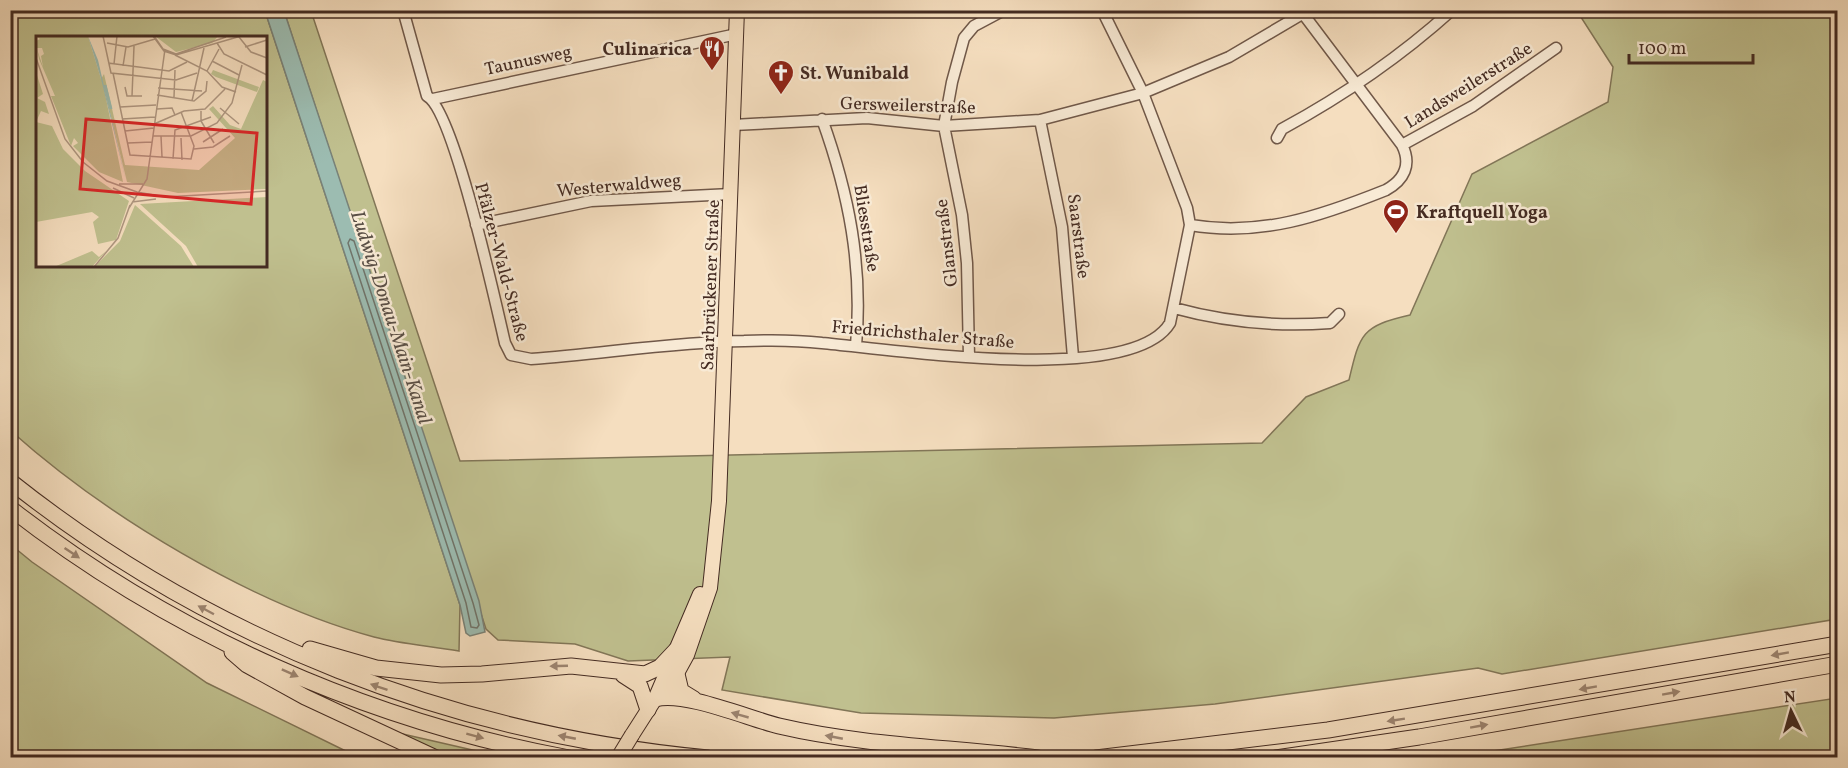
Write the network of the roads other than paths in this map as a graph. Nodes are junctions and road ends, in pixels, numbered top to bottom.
1 (403, 10) edge
2 (737, 10) edge
3 (1004, 10) edge
4 (1102, 10) edge
5 (1452, 10) edge
6 (1305, 12) edge
7 (737, 34) junction
8 (1556, 48) dead end
9 (1356, 82) junction
10 (1143, 93) junction
11 (433, 99) junction
12 (822, 119) junction
13 (1040, 120) junction
14 (733, 125) junction
15 (944, 126) junction
16 (1277, 138) dead end
17 (1402, 145) junction
18 (731, 194) junction
19 (476, 225) junction
20 (1190, 225) junction
21 (1174, 308) junction
22 (1340, 314) dead end
23 (725, 342) junction
24 (856, 346) junction
25 (969, 357) junction
26 (1073, 357) junction
27 (10, 481) edge
28 (10, 508) edge
29 (713, 561) junction
30 (258, 637) junction
31 (219, 639) junction
32 (1838, 644) edge
33 (676, 650) junction
34 (1838, 664) edge
35 (617, 673) junction
36 (677, 674) junction
37 (702, 703) junction
38 (652, 705) junction
39 (436, 758) edge
40 (569, 758) edge
41 (618, 758) edge
42 (708, 758) edge
43 (1038, 758) edge
44 (1096, 758) edge
45 (1276, 758) edge

1 - 11 street, Pfälzer-Wald-Straße
2 - 7 main road, Saarbrückener Straße
3 - 15 street
4 - 10 street, Friedrichsthaler Straße
5 - 9 street
6 - 9 street
6 - 10 street, Gersweilerstraße
7 - 11 street, Taunusweg
7 - 14 main road, Saarbrückener Straße
8 - 17 street, Landsweilerstraße
9 - 16 street
9 - 17 street
10 - 13 street, Gersweilerstraße
10 - 20 street, Friedrichsthaler Straße
11 - 19 street, Pfälzer-Wald-Straße
12 - 14 street, Gersweilerstraße
12 - 15 street, Gersweilerstraße
12 - 24 street, Bliesstraße
13 - 15 street, Gersweilerstraße
13 - 26 street, Saarstraße
14 - 18 main road, Saarbrückener Straße
15 - 25 street, Glanstraße
17 - 20 street, Landsweilerstraße
18 - 19 street, Westerwaldweg
18 - 23 main road, Saarbrückener Straße
19 - 23 street, Pfälzer-Wald-Straße
20 - 21 street, Friedrichsthaler Straße
21 - 22 street
21 - 26 street, Friedrichsthaler Straße
23 - 24 street, Friedrichsthaler Straße
23 - 29 main road, Saarbrückener Straße
24 - 25 street, Friedrichsthaler Straße
25 - 26 street, Friedrichsthaler Straße
30 -> 27 highway
28 -> 31 highway
29 - 33 main road, Saarbrückener Straße
29 - 36 main road, Saarbrückener Straße
35 -> 30 highway
42 -> 30 highway
31 - 39 highway
31 -> 40 highway
32 -> 44 highway
33 - 35 highway
33 - 38 main road, Saarbrückener Straße
45 -> 34 highway
35 - 38 highway
36 - 37 highway
36 - 38 main road, Saarbrückener Straße
37 - 38 highway
43 -> 37 highway
38 - 41 main road, bridge

